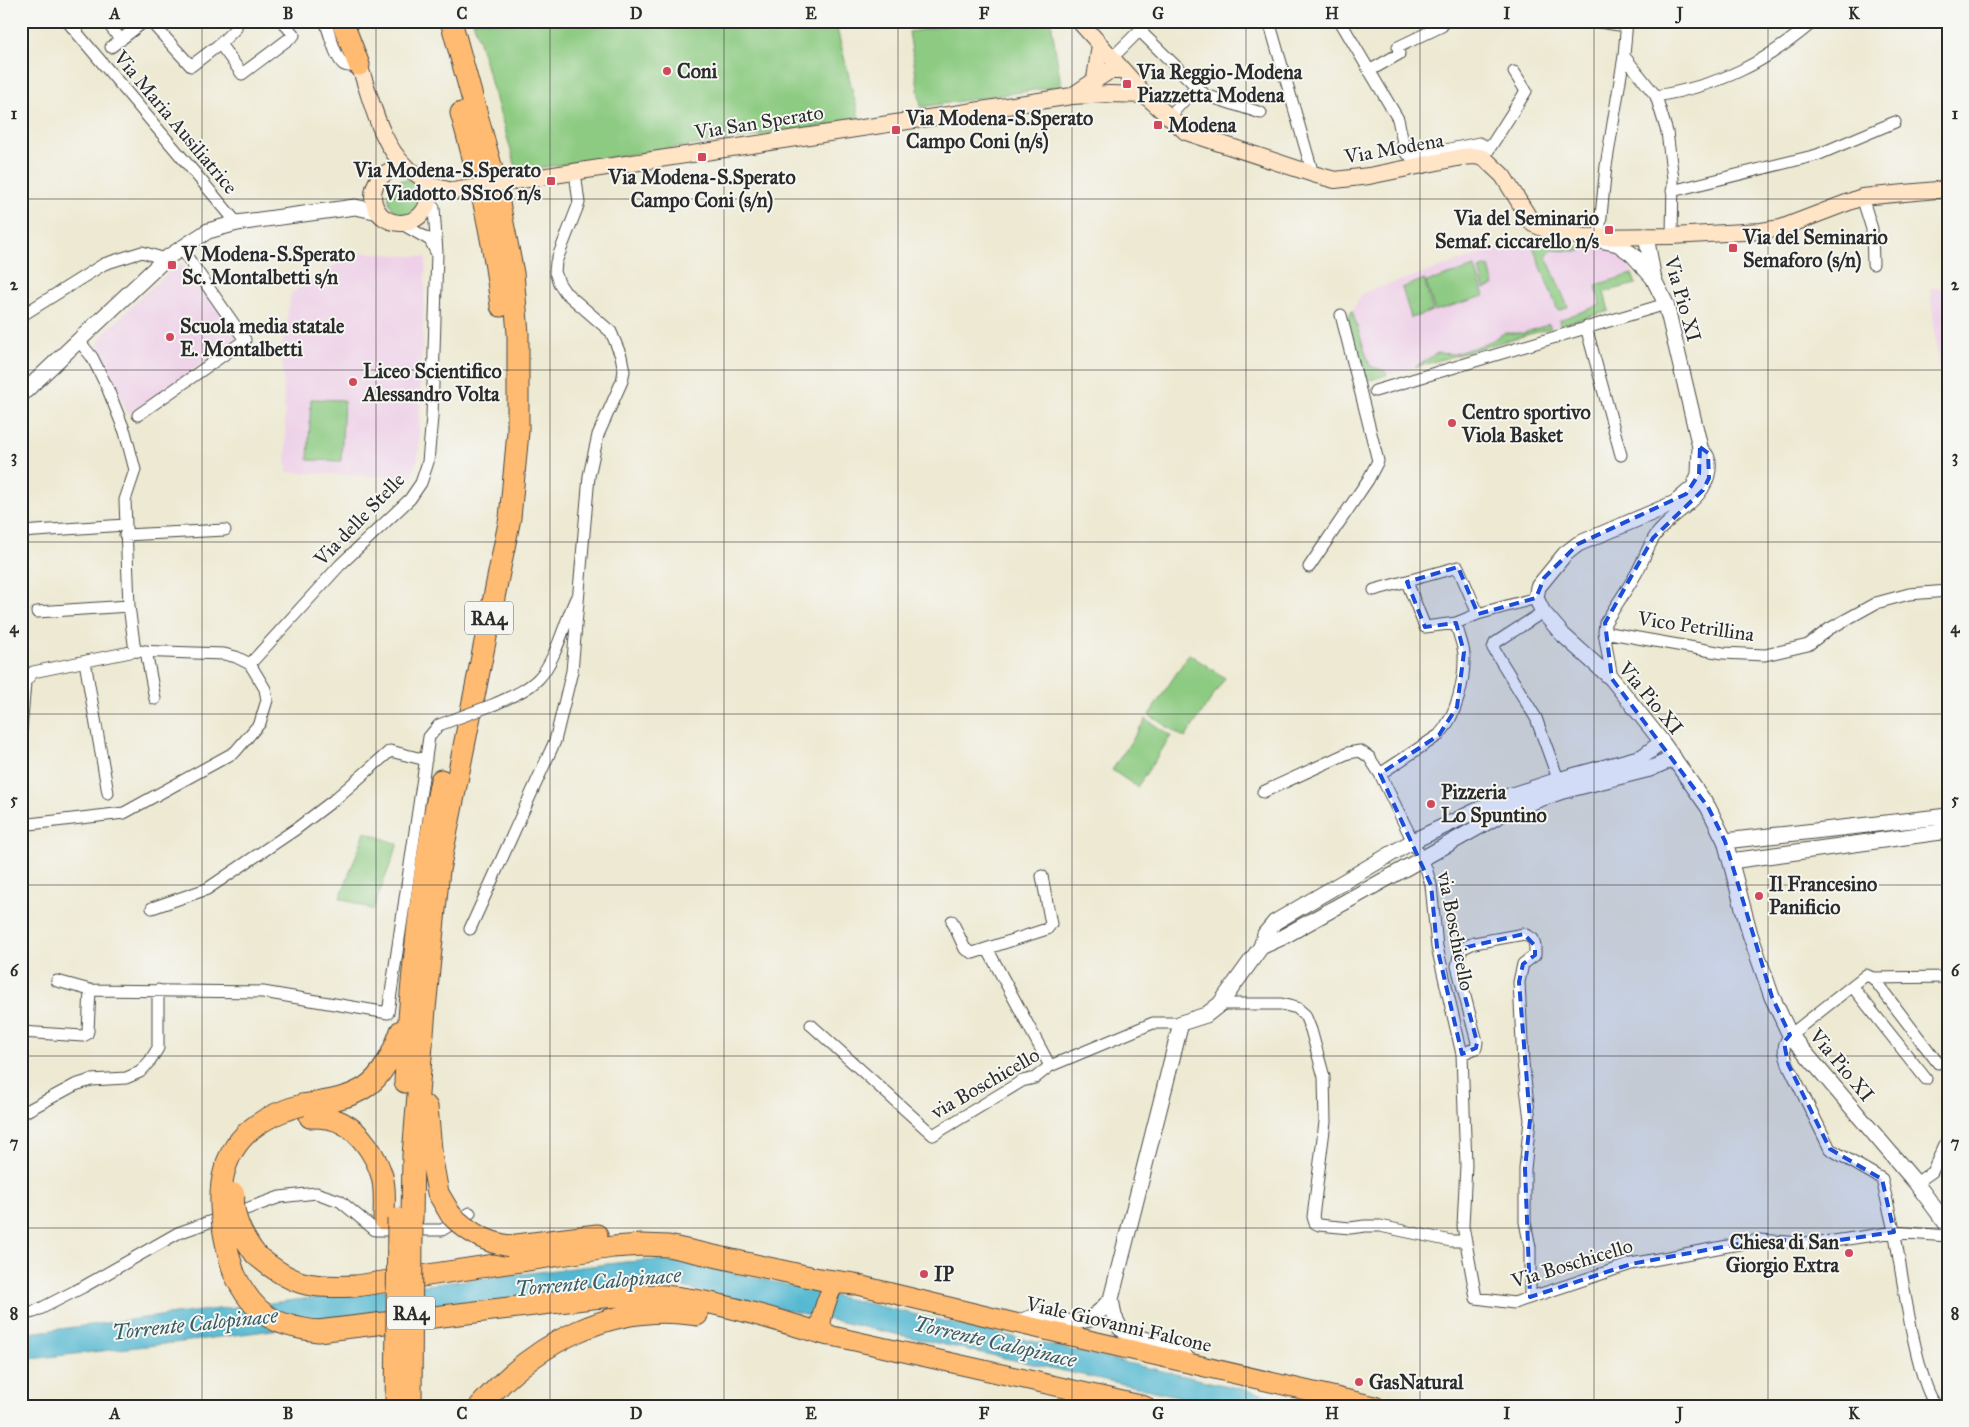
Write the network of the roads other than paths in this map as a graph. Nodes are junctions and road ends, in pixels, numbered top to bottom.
1 (67, 21) edge
2 (106, 21) edge
3 (145, 21) edge
4 (150, 21) edge
5 (233, 21) edge
6 (282, 21) edge
7 (325, 21) edge
8 (342, 21) edge
9 (436, 21) edge
10 (451, 21) edge
11 (1079, 21) edge
12 (1269, 21) edge
13 (1340, 21) edge
14 (1443, 21) edge
15 (1593, 21) edge
16 (1814, 21) edge
17 (1626, 23) edge
18 (1144, 25) edge
19 (121, 40) junction
20 (220, 44) junction
21 (1100, 45) junction
22 (111, 48) dead end
23 (1624, 56) junction
24 (1118, 64) junction
25 (358, 65) junction
26 (1370, 71) junction
27 (1514, 72) dead end
28 (1095, 79) junction
29 (1196, 87) junction
30 (1109, 94) junction
31 (1145, 95) junction
32 (1072, 96) junction
33 (1656, 96) junction
34 (1261, 113) dead end
35 (1169, 117) junction
36 (1895, 122) dead end
37 (386, 143) junction
38 (1487, 153) junction
39 (407, 168) junction
40 (575, 172) junction
41 (383, 174) junction
42 (1313, 174) junction
43 (427, 185) junction
44 (1948, 189) edge
45 (374, 191) junction
46 (453, 191) junction
47 (1672, 191) junction
48 (1862, 197) junction
49 (428, 202) junction
50 (355, 207) junction
51 (379, 212) junction
52 (237, 223) junction
53 (402, 224) junction
54 (1646, 236) junction
55 (1672, 236) junction
56 (1593, 237) junction
57 (181, 248) junction
58 (437, 253) junction
59 (165, 259) junction
60 (1873, 264) dead end
61 (1654, 280) junction
62 (1666, 304) junction
63 (1341, 315) dead end
64 (21, 316) edge
65 (1586, 326) junction
66 (79, 341) junction
67 (1374, 391) dead end
68 (21, 395) edge
69 (138, 415) dead end
70 (1700, 447) junction
71 (1621, 455) dead end
72 (125, 530) junction
73 (225, 530) dead end
74 (21, 532) edge
75 (1309, 567) dead end
76 (1407, 582) junction
77 (580, 589) junction
78 (1374, 590) dead end
79 (1948, 591) edge
80 (1540, 605) junction
81 (129, 606) junction
82 (37, 612) dead end
83 (1478, 614) junction
84 (1456, 623) junction
85 (1604, 632) junction
86 (141, 651) junction
87 (85, 662) junction
88 (250, 664) junction
89 (1612, 679) junction
90 (155, 699) dead end
91 (21, 730) edge
92 (1662, 742) junction
93 (1674, 758) junction
94 (426, 760) junction
95 (1380, 774) junction
96 (1560, 785) junction
97 (1263, 792) dead end
98 (108, 793) dead end
99 (1948, 816) edge
100 (21, 825) edge
101 (1948, 831) edge
102 (1413, 841) junction
103 (1725, 841) junction
104 (1421, 859) junction
105 (1731, 861) junction
106 (1042, 876) dead end
107 (152, 908) dead end
108 (952, 921) dead end
109 (470, 930) dead end
110 (1261, 947) junction
111 (988, 950) junction
112 (1873, 978) junction
113 (1948, 978) edge
114 (57, 981) dead end
115 (1852, 986) junction
116 (90, 990) junction
117 (158, 990) junction
118 (1220, 1004) junction
119 (416, 1011) junction
120 (1181, 1023) junction
121 (811, 1025) dead end
122 (21, 1032) edge
123 (1790, 1035) junction
124 (1462, 1054) junction
125 (1938, 1063) dead end
126 (1050, 1066) junction
127 (1926, 1079) dead end
128 (306, 1111) junction
129 (21, 1114) edge
130 (1948, 1138) edge
131 (1916, 1183) junction
132 (460, 1214) junction
133 (398, 1219) junction
134 (1948, 1226) edge
135 (1894, 1232) junction
136 (1948, 1236) edge
137 (1466, 1241) junction
138 (854, 1284) junction
139 (1530, 1297) junction
140 (1111, 1298) junction
141 (21, 1316) edge
142 (1015, 1323) junction
143 (825, 1329) junction
144 (1190, 1363) junction
145 (1128, 1403) edge
146 (396, 1406) edge
147 (411, 1406) edge
148 (480, 1406) edge
149 (1145, 1406) edge
150 (1375, 1406) edge
151 (1937, 1406) edge

1 - 52 street, Via Maria Ausiliatrice
2 - 19 street
3 - 19 street
4 - 20 street
5 - 20 street
6 - 20 street
7 - 25 street
8 - 25 highway
9 - 119 highway, RA4
10 - 119 highway, RA4
11 - 21 main road, Via Modena
12 - 42 street
13 - 26 street
14 - 26 street
15 - 17 street
16 - 33 street
17 - 23 street
18 - 24 street
18 - 29 street
19 - 22 street
21 - 24 main road, Via Modena
21 - 28 main road
23 - 33 street
23 - 56 street
24 - 28 main road
24 - 30 main road
24 - 31 main road, Via Modena
25 - 37 main road
26 - 38 street
27 - 38 street
28 - 32 main road
29 - 34 street
29 - 35 street
30 - 31 main road, Via San Sperato
30 - 32 main road, Via San Sperato
31 - 35 main road, Via Modena
32 - 40 main road, Via San Sperato
33 - 47 street
35 - 42 main road, Via Modena
36 - 47 street
37 - 39 main road
37 - 41 main road
38 - 42 main road, Via Modena
38 - 56 main road
39 - 41 main road
39 - 43 main road
40 - 46 main road, Via San Sperato, bridge
40 - 77 street
41 - 45 main road
43 - 46 main road
43 - 49 main road
44 - 48 main road
45 - 50 street
45 - 51 main road
46 - 49 main road
47 - 55 street
48 - 55 main road
48 - 60 street
49 - 53 main road
49 - 58 street, Via delle Stelle
50 - 51 street
50 - 52 street
51 - 53 main road
52 - 57 street
53 - 58 street
54 - 55 main road
54 - 56 main road
54 - 61 street, Via Pio XI
56 - 61 street
57 - 59 street
57 - 69 street
58 - 88 street, Via delle Stelle
59 - 64 street
59 - 66 street
61 - 62 street, Via Pio XI
62 - 65 street
62 - 70 street, Via Pio XI
63 - 75 street
65 - 67 street
65 - 71 street
66 - 68 street
66 - 72 street
70 - 80 street, Via Pio XI
70 - 85 street
72 - 73 street
72 - 74 street
72 - 81 street
76 - 78 street
76 - 83 street
76 - 84 street
77 - 94 street, bridge
77 - 109 street
79 - 85 street, Vico Petrillina
80 - 83 street
80 - 89 street, Via Pio XI
80 - 96 street
81 - 82 street
81 - 86 street
83 - 84 street
84 - 95 street
85 - 89 street
86 - 87 street
86 - 88 street
86 - 90 street
87 - 91 street
87 - 98 street
88 - 100 street
89 - 92 street, Via Pio XI
92 - 93 street, Via Pio XI
92 - 96 street
93 - 96 street
93 - 103 street, Via Pio XI
94 - 107 street
94 - 117 street
95 - 97 street, via Boschicello
95 - 102 street, via Boschicello
96 - 102 street
96 - 104 street
99 - 103 street
101 - 105 street
102 - 104 street, via Boschicello
102 - 110 street
103 - 105 street, Via Pio XI
104 - 110 street
104 - 124 street, via Boschicello
105 - 123 street, Via Pio XI
106 - 111 street
108 - 111 street
110 - 118 street
111 - 126 street
112 - 113 street
112 - 115 street
112 - 125 street
114 - 116 street
115 - 123 street
115 - 127 street
116 - 117 street
116 - 122 street
117 - 129 street
118 - 120 street
118 - 137 street
119 - 128 highway
119 - 132 highway
119 - 133 highway, RA4
120 - 126 street, via Boschicello
120 - 140 street
121 - 126 street, via Boschicello
123 - 131 street, Via Pio XI
123 - 135 street
124 - 137 street, via Boschicello
124 - 139 street
128 - 133 highway
128 - 138 highway, bridge
128 - 143 highway, bridge
130 - 131 street
131 - 134 street, Via Pio XI
132 - 138 highway, bridge
132 - 141 street
133 - 146 highway, RA4, bridge
133 - 147 highway, RA4, bridge
135 - 136 street, Via Boschicello
135 - 139 street, Via Boschicello
135 - 151 street
137 - 139 street, Via Boschicello
138 - 142 main road, Viale Giovanni Falcone
138 - 143 main road
140 - 142 street
140 - 144 street
142 - 144 main road, Viale Giovanni Falcone
143 - 145 main road
143 - 148 highway
144 - 150 main road, Viale Giovanni Falcone
145 - 149 main road

